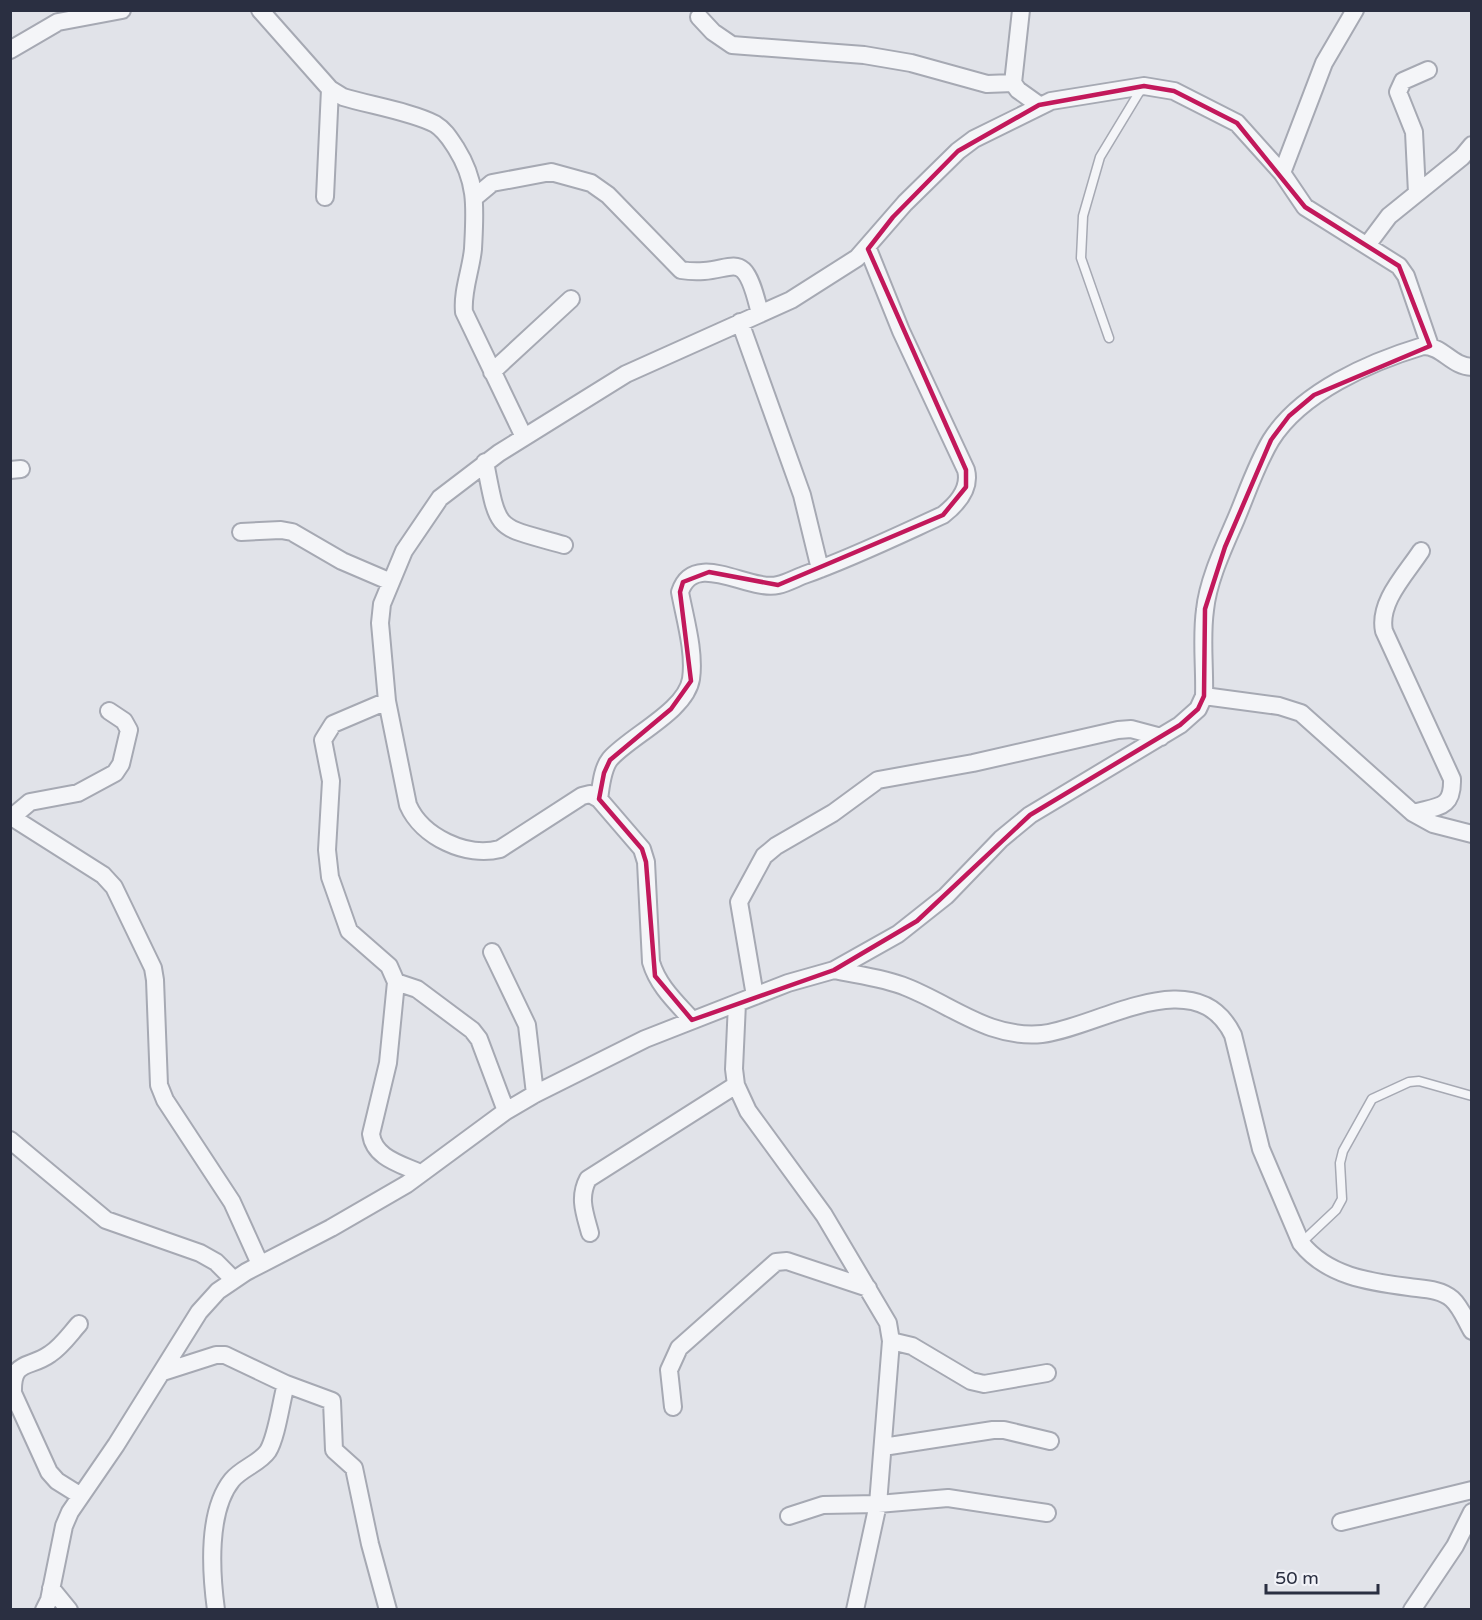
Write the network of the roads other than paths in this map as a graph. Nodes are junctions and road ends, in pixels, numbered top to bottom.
1 (122, 10) edge
2 (260, 10) edge
3 (1021, 10) edge
4 (1355, 10) edge
5 (54, 16) edge
6 (699, 17) dead end
7 (10, 50) edge
8 (1428, 70) dead end
9 (1013, 82) junction
10 (1144, 86) junction
11 (330, 89) junction
12 (1039, 105) junction
13 (1472, 145) edge
14 (1282, 173) junction
15 (1417, 193) junction
16 (325, 197) dead end
17 (474, 198) junction
18 (1368, 244) junction
19 (867, 249) junction
20 (571, 299) dead end
21 (760, 314) junction
22 (740, 322) junction
23 (1109, 338) dead end
24 (1430, 346) junction
25 (1472, 366) edge
26 (492, 372) junction
27 (524, 437) junction
28 (485, 462) junction
29 (241, 532) dead end
30 (564, 545) dead end
31 (1421, 552) dead end
32 (820, 569) junction
33 (391, 582) junction
34 (1204, 696) junction
35 (387, 701) junction
36 (109, 711) dead end
37 (1161, 737) junction
38 (599, 799) junction
39 (1413, 813) junction
40 (11, 816) edge
41 (1472, 834) edge
42 (492, 952) dead end
43 (834, 970) junction
44 (396, 982) junction
45 (755, 996) junction
46 (736, 1003) junction
47 (692, 1020) junction
48 (736, 1085) junction
49 (535, 1094) junction
50 (1472, 1096) edge
51 (506, 1111) junction
52 (10, 1140) edge
53 (420, 1173) junction
54 (590, 1233) dead end
55 (1301, 1243) junction
56 (260, 1264) junction
57 (234, 1280) junction
58 (868, 1288) junction
59 (80, 1324) dead end
60 (1472, 1331) edge
61 (891, 1341) junction
62 (163, 1372) junction
63 (1047, 1373) dead end
64 (285, 1384) junction
65 (673, 1407) dead end
66 (1050, 1441) dead end
67 (883, 1447) junction
68 (1472, 1490) edge
69 (81, 1496) junction
70 (878, 1504) junction
71 (1472, 1512) edge
72 (1047, 1513) dead end
73 (789, 1516) dead end
74 (1341, 1522) dead end
75 (51, 1588) junction
76 (44, 1610) edge
77 (69, 1610) edge
78 (216, 1610) edge
79 (388, 1610) edge
80 (855, 1610) edge
81 (1412, 1610) edge

1 - 5 street
2 - 11 street
3 - 9 street
4 - 14 street
5 - 7 street
6 - 9 street
8 - 15 street
9 - 12 street
10 - 12 street
10 - 14 street
10 - 23 lane
11 - 16 street
11 - 17 street
12 - 19 street
13 - 15 street
14 - 18 street
15 - 18 street
17 - 21 street
17 - 26 street
18 - 24 street
19 - 21 street
19 - 32 street
20 - 26 street
21 - 22 street
22 - 27 street
22 - 32 street
24 - 25 street
24 - 34 street
26 - 27 street
27 - 28 street
28 - 30 street
28 - 33 street
29 - 33 street
31 - 39 street
32 - 38 street
33 - 35 street
34 - 37 street
34 - 39 street
35 - 38 street
35 - 44 street
36 - 40 street
37 - 43 street
37 - 45 street
38 - 47 street
39 - 41 street
40 - 56 street
42 - 49 street
43 - 45 street
43 - 55 street
44 - 51 street
44 - 53 street
45 - 46 street
46 - 47 street
46 - 48 street
47 - 49 street
48 - 54 street
48 - 58 street
49 - 51 street
50 - 55 lane
51 - 53 street
52 - 57 street
53 - 56 street
55 - 60 street
56 - 57 street
57 - 62 street
58 - 61 street
58 - 65 street
59 - 69 street
61 - 63 street
61 - 67 street
62 - 64 street
62 - 69 street
64 - 78 street
64 - 79 street
66 - 67 street
67 - 70 street
68 - 74 street
69 - 75 street
70 - 72 street
70 - 73 street
70 - 80 street
71 - 81 street
75 - 76 street
75 - 77 street

